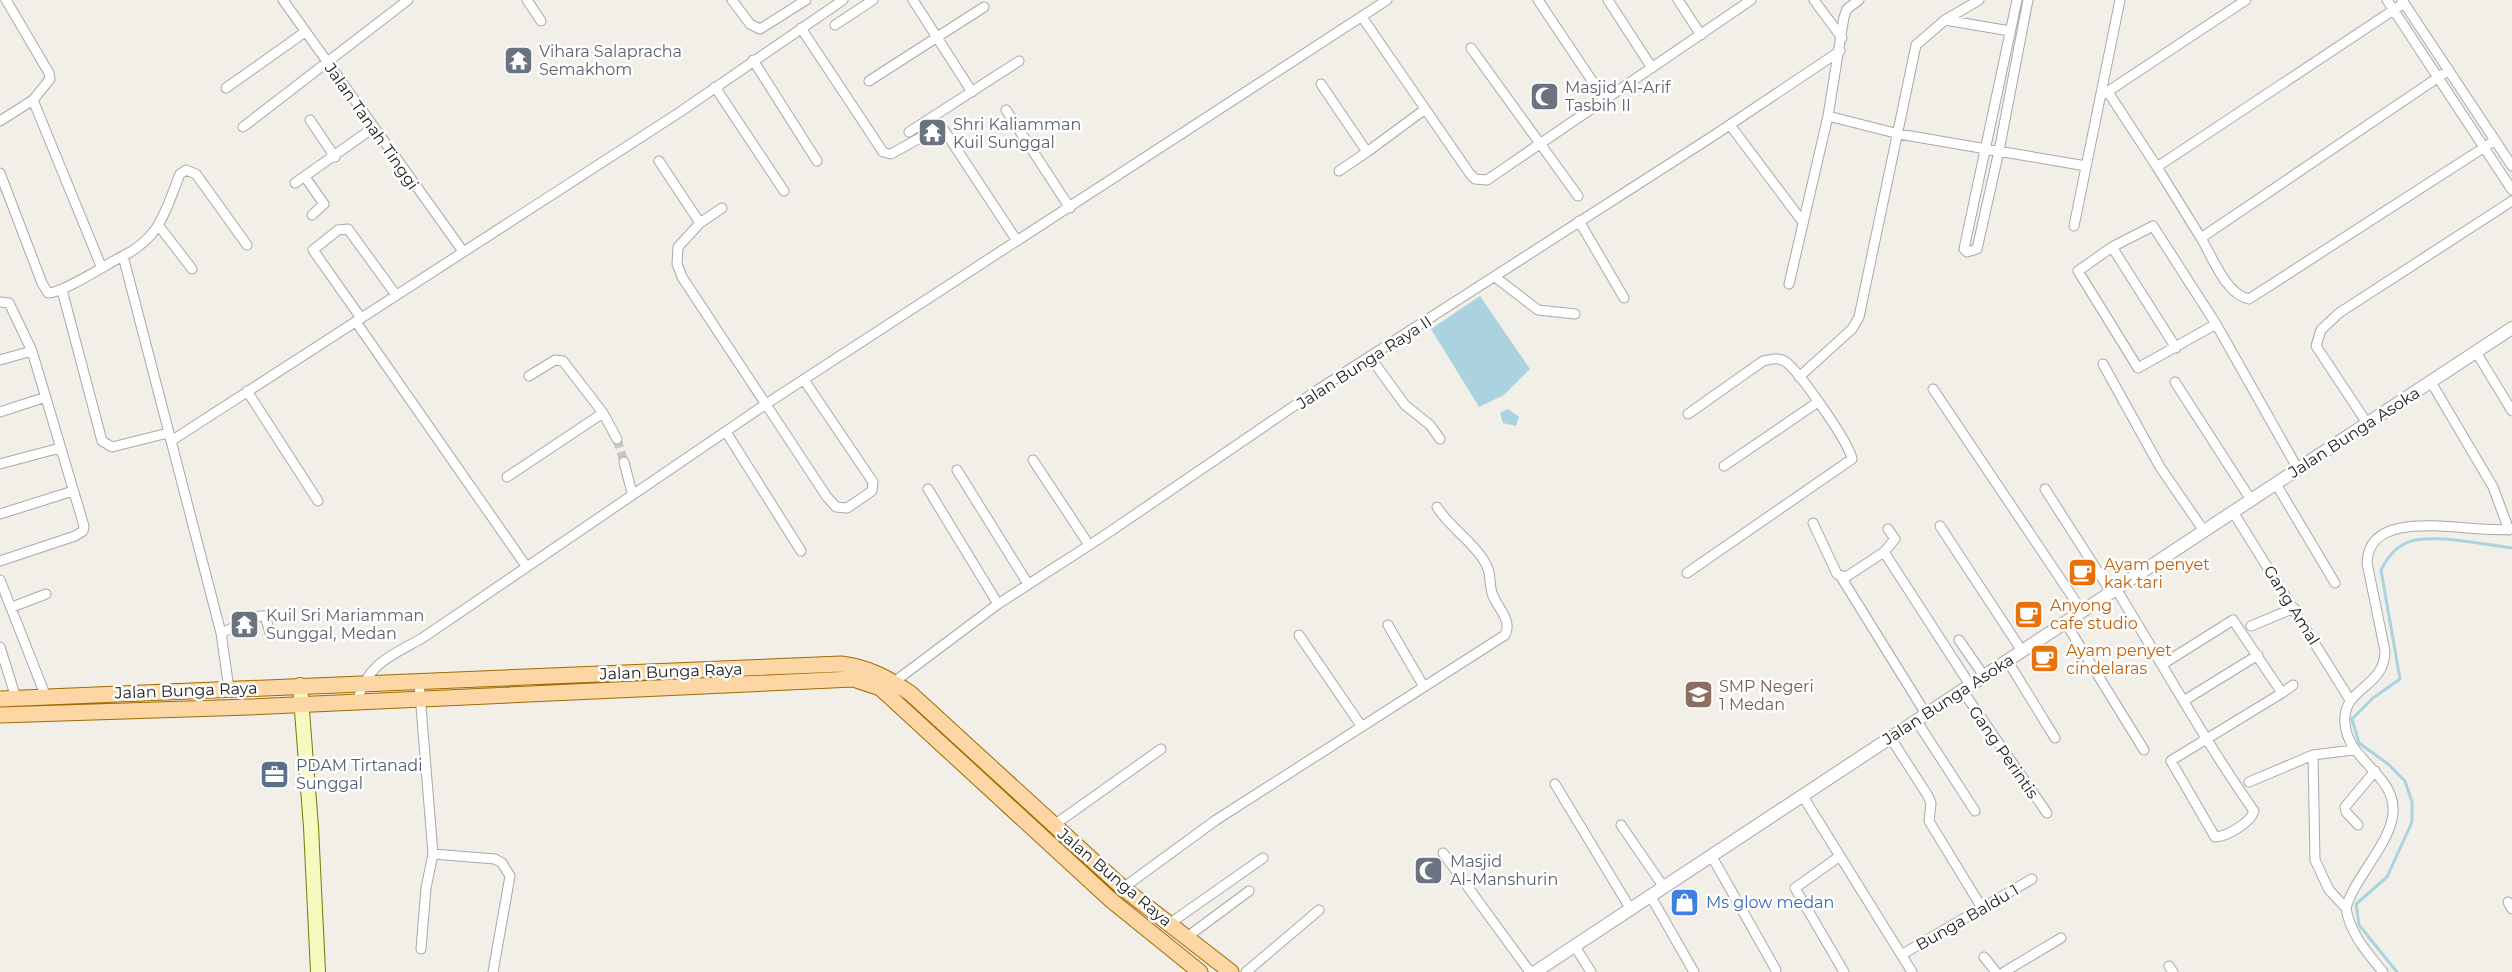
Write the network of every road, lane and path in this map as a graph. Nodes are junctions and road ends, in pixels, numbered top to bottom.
1 (6, 0) edge
2 (283, 0) edge
3 (408, 0) edge
4 (527, 0) edge
5 (732, 0) edge
6 (806, 0) edge
7 (843, 0) edge
8 (873, 0) edge
9 (913, 0) edge
10 (1387, 0) edge
11 (1538, 0) edge
12 (1608, 0) edge
13 (1678, 0) edge
14 (1751, 0) edge
15 (1814, 0) edge
16 (1859, 0) edge
17 (1979, 0) edge
18 (2017, 0) edge
19 (2028, 0) edge
20 (2120, 0) edge
21 (2246, 0) edge
22 (2387, 0) edge
23 (2403, 1) edge
24 (984, 7) dead end
25 (2393, 10) junction
26 (1362, 16) junction
27 (1946, 20) junction
28 (541, 21) dead end
29 (835, 25) dead end
30 (801, 28) junction
31 (305, 32) junction
32 (2010, 32) junction
33 (1701, 35) junction
34 (936, 36) junction
35 (1842, 38) junction
36 (1471, 48) dead end
37 (1840, 51) junction
38 (753, 60) junction
39 (1019, 61) dead end
40 (327, 62) junction
41 (1652, 68) junction
42 (2449, 70) junction
43 (2438, 78) junction
44 (869, 81) dead end
45 (1321, 84) dead end
46 (715, 87) junction
47 (226, 88) dead end
48 (972, 92) junction
49 (2104, 94) junction
50 (33, 100) junction
51 (1605, 100) junction
52 (1006, 110) dead end
53 (1424, 110) junction
54 (1828, 116) junction
55 (310, 120) dead end
56 (0, 121) edge
57 (1730, 125) junction
58 (243, 128) dead end
59 (373, 128) junction
60 (909, 132) dead end
61 (1899, 134) junction
62 (2494, 141) junction
63 (1540, 142) junction
64 (2484, 147) junction
65 (1985, 149) junction
66 (1999, 151) junction
67 (1366, 152) junction
68 (335, 156) junction
69 (659, 161) dead end
70 (817, 161) dead end
71 (2086, 166) junction
72 (2512, 166) edge
73 (2157, 167) junction
74 (1339, 171) dead end
75 (0, 173) edge
76 (305, 177) junction
77 (295, 183) dead end
78 (2512, 190) edge
79 (784, 191) dead end
80 (1578, 196) dead end
81 (2512, 201) edge
82 (722, 208) dead end
83 (1070, 208) junction
84 (312, 215) dead end
85 (1579, 221) junction
86 (1802, 221) junction
87 (700, 223) junction
88 (159, 226) junction
89 (2074, 226) dead end
90 (2201, 238) junction
91 (1017, 241) junction
92 (247, 245) dead end
93 (2112, 247) junction
94 (462, 250) junction
95 (123, 256) junction
96 (101, 266) junction
97 (192, 269) dead end
98 (1495, 277) junction
99 (1789, 284) dead end
100 (62, 290) junction
101 (396, 295) junction
102 (1624, 298) dead end
103 (0, 302) edge
104 (1575, 314) dead end
105 (358, 320) junction
106 (2216, 324) junction
107 (2512, 328) edge
108 (2176, 348) junction
109 (32, 351) junction
110 (2476, 352) junction
111 (1370, 357) junction
112 (0, 360) edge
113 (2103, 364) dead end
114 (529, 376) dead end
115 (1799, 377) junction
116 (804, 380) junction
117 (2175, 382) dead end
118 (2431, 382) junction
119 (1933, 389) dead end
120 (247, 391) junction
121 (46, 397) junction
122 (1818, 402) junction
123 (766, 404) junction
124 (2512, 411) edge
125 (0, 412) edge
126 (603, 413) junction
127 (1688, 414) dead end
128 (2367, 423) junction
129 (726, 432) junction
130 (170, 437) junction
131 (617, 438) tunnel mouth
132 (1440, 440) dead end
133 (60, 448) junction
134 (1033, 460) dead end
135 (624, 462) tunnel mouth
136 (0, 464) edge
137 (1724, 466) dead end
138 (2298, 469) junction
139 (957, 470) dead end
140 (507, 477) dead end
141 (2276, 484) junction
142 (928, 489) dead end
143 (2045, 489) dead end
144 (73, 491) junction
145 (632, 493) junction
146 (2251, 500) junction
147 (318, 501) dead end
148 (1437, 507) dead end
149 (2233, 512) junction
150 (0, 514) edge
151 (1813, 523) dead end
152 (1940, 526) dead end
153 (1888, 529) dead end
154 (2511, 530) edge
155 (2204, 531) junction
156 (1089, 545) junction
157 (801, 551) dead end
158 (1884, 552) junction
159 (0, 561) edge
160 (526, 566) junction
161 (1687, 573) dead end
162 (1841, 577) junction
163 (0, 580) edge
164 (2336, 583) dead end
165 (1028, 584) junction
166 (2114, 590) junction
167 (46, 594) dead end
168 (998, 604) junction
169 (12, 607) junction
170 (2294, 608) junction
171 (2082, 611) junction
172 (2065, 622) junction
173 (1388, 625) dead end
174 (2251, 626) dead end
175 (221, 633) junction
176 (270, 633) dead end
177 (1299, 635) dead end
178 (1959, 640) dead end
179 (0, 647) edge
180 (2022, 651) junction
181 (2258, 655) junction
182 (2007, 660) junction
183 (2163, 664) junction
184 (608, 674) junction
185 (1984, 676) junction
186 (419, 682) junction
187 (894, 682) junction
188 (362, 683) junction
189 (300, 685) junction
190 (2293, 685) dead end
191 (1424, 687) junction
192 (1966, 688) junction
193 (229, 689) junction
194 (609, 689) junction
195 (2282, 693) junction
196 (46, 697) junction
197 (16, 698) junction
198 (0, 699) edge
199 (419, 699) junction
200 (2185, 700) junction
201 (2349, 700) junction
202 (357, 702) junction
203 (302, 704) junction
204 (0, 715) edge
205 (1921, 717) junction
206 (1362, 727) junction
207 (1890, 737) junction
208 (2055, 738) dead end
209 (2208, 738) junction
210 (1161, 749) dead end
211 (2144, 750) dead end
212 (2353, 750) junction
213 (2313, 755) junction
214 (2375, 771) junction
215 (2249, 782) dead end
216 (1555, 784) dead end
217 (1802, 795) junction
218 (1975, 811) dead end
219 (2047, 813) dead end
220 (1041, 814) junction
221 (1054, 825) junction
222 (1621, 825) dead end
223 (2358, 825) dead end
224 (1030, 826) junction
225 (1443, 853) dead end
226 (433, 854) junction
227 (1711, 855) junction
228 (1840, 856) junction
229 (1263, 858) dead end
230 (2032, 879) dead end
231 (1663, 886) junction
232 (1123, 888) junction
233 (1249, 891) dead end
234 (1650, 895) junction
235 (1630, 908) junction
236 (1983, 908) junction
237 (2346, 909) junction
238 (1319, 910) dead end
239 (1169, 924) junction
240 (1187, 937) junction
241 (2061, 938) dead end
242 (1574, 945) junction
243 (421, 949) dead end
244 (1901, 955) junction
245 (1984, 957) dead end
246 (1776, 970) dead end
247 (318, 972) edge
248 (493, 972) edge
249 (1200, 972) edge
250 (1231, 972) edge
251 (1246, 972) edge
252 (1530, 972) edge
253 (1535, 972) edge
254 (1591, 972) edge
255 (1694, 972) edge
256 (1844, 972) edge
257 (1912, 972) edge
258 (1996, 972) edge
259 (2004, 972) edge
260 (2383, 972) edge

1 - 50 street
2 - 31 street, Jalan Tanah Tinggi
3 - 40 street
4 - 28 street
5 - 6 street
7 - 30 street
8 - 29 street
9 - 34 street
10 - 26 street
11 - 51 street
12 - 41 street
13 - 33 street
14 - 33 street
15 - 35 street
16 - 35 street
17 - 27 street
18 - 32 street
19 - 66 street
20 - 49 street
21 - 49 street
22 - 25 street
23 - 25 street
23 - 42 street
24 - 34 street
25 - 43 street
25 - 73 street
26 - 53 street
26 - 83 street
27 - 32 street
27 - 61 street
30 - 38 street
30 - 91 street
31 - 40 street, Jalan Tanah Tinggi
31 - 47 street
32 - 65 street
33 - 41 street
34 - 44 street
34 - 48 street
35 - 37 street
36 - 63 street
37 - 54 street
37 - 57 street, Jalan Bunga Raya II
38 - 46 street
38 - 70 street
39 - 48 street
40 - 58 street
40 - 59 street, Jalan Tanah Tinggi
41 - 51 street
42 - 43 street
42 - 62 street
43 - 64 street
43 - 90 street
45 - 67 street
46 - 79 street
46 - 94 street
48 - 60 street
49 - 71 street
49 - 73 street
50 - 56 street
50 - 96 street
51 - 63 street
52 - 83 street
53 - 63 street
53 - 67 street
54 - 61 street
54 - 86 street
55 - 68 street
57 - 85 street, Jalan Bunga Raya II
57 - 86 street
59 - 68 street
59 - 94 street, Jalan Tanah Tinggi
61 - 65 street
61 - 115 street
62 - 64 street
62 - 72 street
63 - 80 street
64 - 78 street
64 - 90 street
65 - 66 street
65 - 66 street
66 - 71 street
67 - 74 street
68 - 76 street
69 - 87 street
71 - 89 street
73 - 90 street
75 - 100 street
76 - 77 street
76 - 84 street
81 - 128 street
82 - 87 street
83 - 91 street
85 - 98 street, Jalan Bunga Raya II
85 - 102 street
86 - 99 street
87 - 123 street
88 - 92 street
88 - 95 street
88 - 97 street
91 - 116 street
93 - 106 street
93 - 108 street
93 - 108 street
94 - 101 street
95 - 96 street
95 - 130 street
96 - 100 street
98 - 104 street
98 - 111 street, Jalan Bunga Raya II
100 - 130 street
101 - 105 street
101 - 105 street
103 - 109 street
105 - 120 street
105 - 160 street
106 - 108 street
106 - 138 street
107 - 110 street, Jalan Bunga Asoka
109 - 112 street
109 - 121 street
110 - 118 street, Jalan Bunga Asoka
110 - 124 street
111 - 132 street
111 - 156 street, Jalan Bunga Raya II
113 - 155 street
114 - 126 street
115 - 122 street
115 - 127 street
116 - 123 street
116 - 123 street
117 - 146 street
118 - 128 street, Jalan Bunga Asoka
118 - 154 street
119 - 171 street
120 - 130 street
120 - 147 street
121 - 125 street
121 - 133 street
122 - 137 street
122 - 161 street
123 - 129 street
126 - 131 street
126 - 140 street
128 - 138 street, Jalan Bunga Asoka
129 - 145 street
129 - 157 street
130 - 175 street
133 - 136 street
133 - 144 street
134 - 156 street
135 - 145 street
138 - 141 street, Jalan Bunga Asoka
139 - 165 street
141 - 146 street, Jalan Bunga Asoka
141 - 164 street
142 - 168 street
143 - 166 street
144 - 150 street
144 - 159 street
145 - 160 street
146 - 149 street, Jalan Bunga Asoka
148 - 191 street
149 - 155 street, Jalan Bunga Asoka
149 - 170 street, Gang Amal
151 - 162 street
152 - 180 street
153 - 158 street
154 - 201 street
155 - 166 street, Jalan Bunga Asoka
156 - 165 street, Jalan Bunga Raya II
158 - 162 street
158 - 192 street, Gang Perintis
160 - 188 street
162 - 205 street
163 - 169 street
165 - 168 street, Jalan Bunga Raya II
166 - 171 street, Jalan Bunga Asoka
166 - 183 street
167 - 169 street
168 - 187 street, Jalan Bunga Raya II
169 - 196 street
170 - 174 street
170 - 201 street, Gang Amal
171 - 172 street, Jalan Bunga Asoka
172 - 180 street, Jalan Bunga Asoka
172 - 211 street
173 - 191 street
175 - 176 street
175 - 193 street
177 - 206 street
178 - 185 street
179 - 197 street
180 - 182 street, Jalan Bunga Asoka
181 - 183 street
181 - 195 street
181 - 200 street
182 - 185 street, Jalan Bunga Asoka
182 - 208 street
183 - 200 street
184 - 186 main road, Jalan Bunga Raya
184 - 187 main road, Jalan Bunga Raya
184 - 194 main road
185 - 192 street, Jalan Bunga Asoka
186 - 188 main road, Jalan Bunga Raya
186 - 199 street
187 - 220 main road, Jalan Bunga Raya
188 - 189 main road, Jalan Bunga Raya
188 - 202 street
189 - 193 main road, Jalan Bunga Raya
189 - 203 main road
190 - 195 street
191 - 206 street
192 - 205 street, Jalan Bunga Asoka
192 - 219 street, Gang Perintis
193 - 196 main road, Jalan Bunga Raya
194 - 199 main road, Jalan Bunga Raya
194 - 224 main road, Jalan Bunga Raya
195 - 209 street
196 - 197 main road, Jalan Bunga Raya
197 - 198 main road, Jalan Bunga Raya
199 - 202 main road, Jalan Bunga Raya
199 - 226 street
200 - 209 street
201 - 212 street
202 - 203 main road, Jalan Bunga Raya
203 - 204 main road, Jalan Bunga Raya
203 - 247 main road
205 - 207 street, Jalan Bunga Asoka
205 - 218 street
206 - 232 street
207 - 217 street, Jalan Bunga Asoka
207 - 236 street
209 - 209 street
210 - 221 street
212 - 213 street
212 - 214 street
213 - 215 street
213 - 237 street
214 - 223 street
214 - 237 street
216 - 235 street
217 - 227 street, Jalan Bunga Asoka
217 - 228 street
220 - 221 main road, Jalan Bunga Raya
220 - 224 main road
221 - 232 main road, Jalan Bunga Raya
222 - 231 street
224 - 249 main road, Jalan Bunga Raya
225 - 252 street
226 - 243 street
226 - 248 street
227 - 231 street, Jalan Bunga Asoka
227 - 246 street
228 - 244 street
228 - 256 street
229 - 239 street
230 - 236 street, Bunga Baldu 1
231 - 234 street, Jalan Bunga Asoka
232 - 239 main road, Jalan Bunga Raya
233 - 240 street
234 - 235 street, Jalan Bunga Asoka
234 - 255 street
235 - 242 street, Jalan Bunga Asoka
236 - 244 street, Bunga Baldu 1
237 - 260 street
238 - 251 street
239 - 240 main road, Jalan Bunga Raya
240 - 250 main road, Jalan Bunga Raya
241 - 259 street
242 - 253 street, Jalan Bunga Asoka
242 - 254 street
244 - 257 street
245 - 258 street

